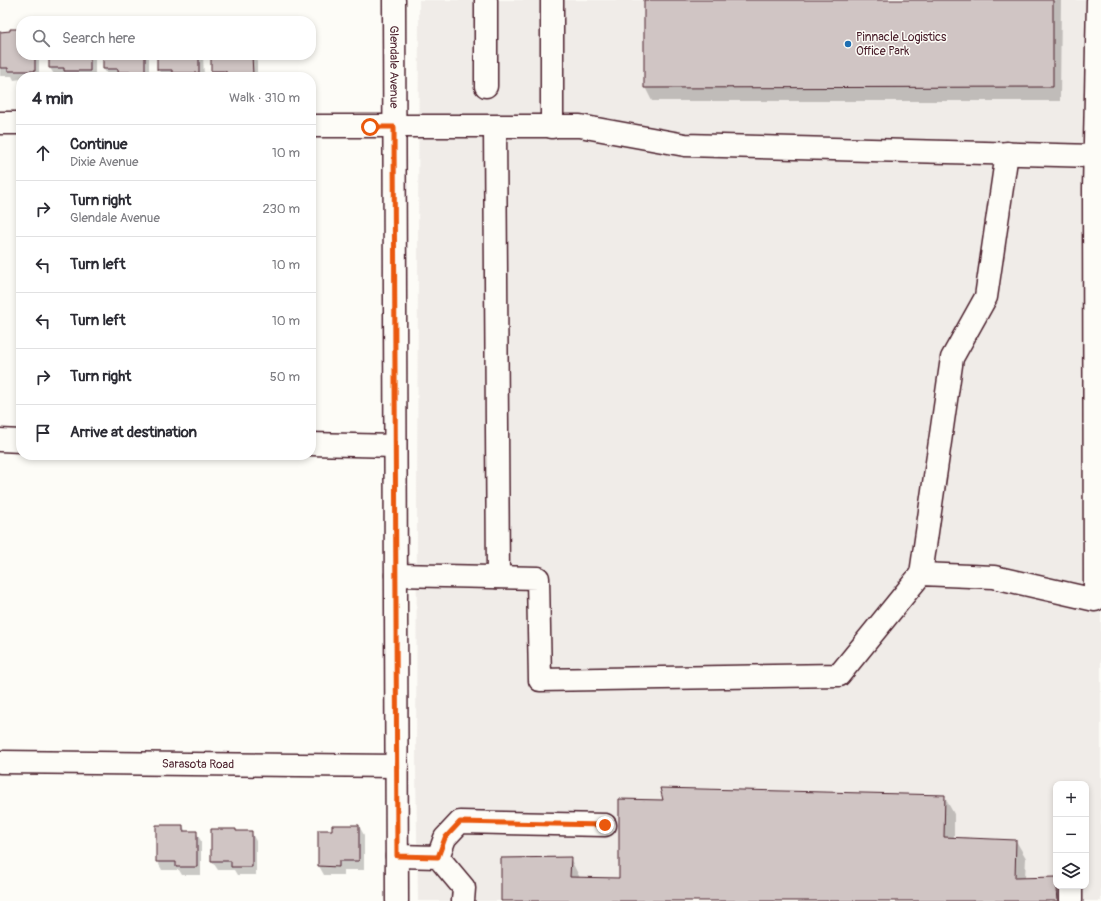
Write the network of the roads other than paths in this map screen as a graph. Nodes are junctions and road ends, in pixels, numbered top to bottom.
1 (394, 0) edge
2 (486, 0) edge
3 (552, 0) edge
4 (1098, 0) edge
5 (486, 86) dead end
6 (0, 123) edge
7 (16, 123) edge
8 (316, 126) edge
9 (552, 126) junction
10 (394, 127) junction
11 (495, 127) junction
12 (1007, 153) junction
13 (1094, 156) junction
14 (0, 440) edge
15 (16, 441) edge
16 (316, 444) edge
17 (395, 446) junction
18 (922, 574) junction
19 (396, 575) junction
20 (498, 577) junction
21 (0, 762) edge
22 (397, 766) junction
23 (605, 825) dead end
24 (397, 856) junction
25 (438, 857) junction
26 (1071, 889) edge
27 (397, 901) edge
28 (463, 901) edge
29 (1071, 901) edge

1 - 10 street, Glendale Avenue
2 - 5 street
3 - 9 street
4 - 13 street
6 - 7 street
8 - 10 street
9 - 11 street
9 - 12 street
10 - 11 street
10 - 17 street, Glendale Avenue
11 - 20 street
12 - 13 street
12 - 18 street
13 - 18 street
14 - 15 street
16 - 17 street
17 - 19 street, Glendale Avenue
18 - 20 street
19 - 20 street
19 - 22 street, Glendale Avenue
21 - 22 street, Sarasota Road
22 - 24 street, Glendale Avenue
23 - 25 street
24 - 25 street
24 - 27 street, Glendale Avenue
25 - 28 street
26 - 29 street

